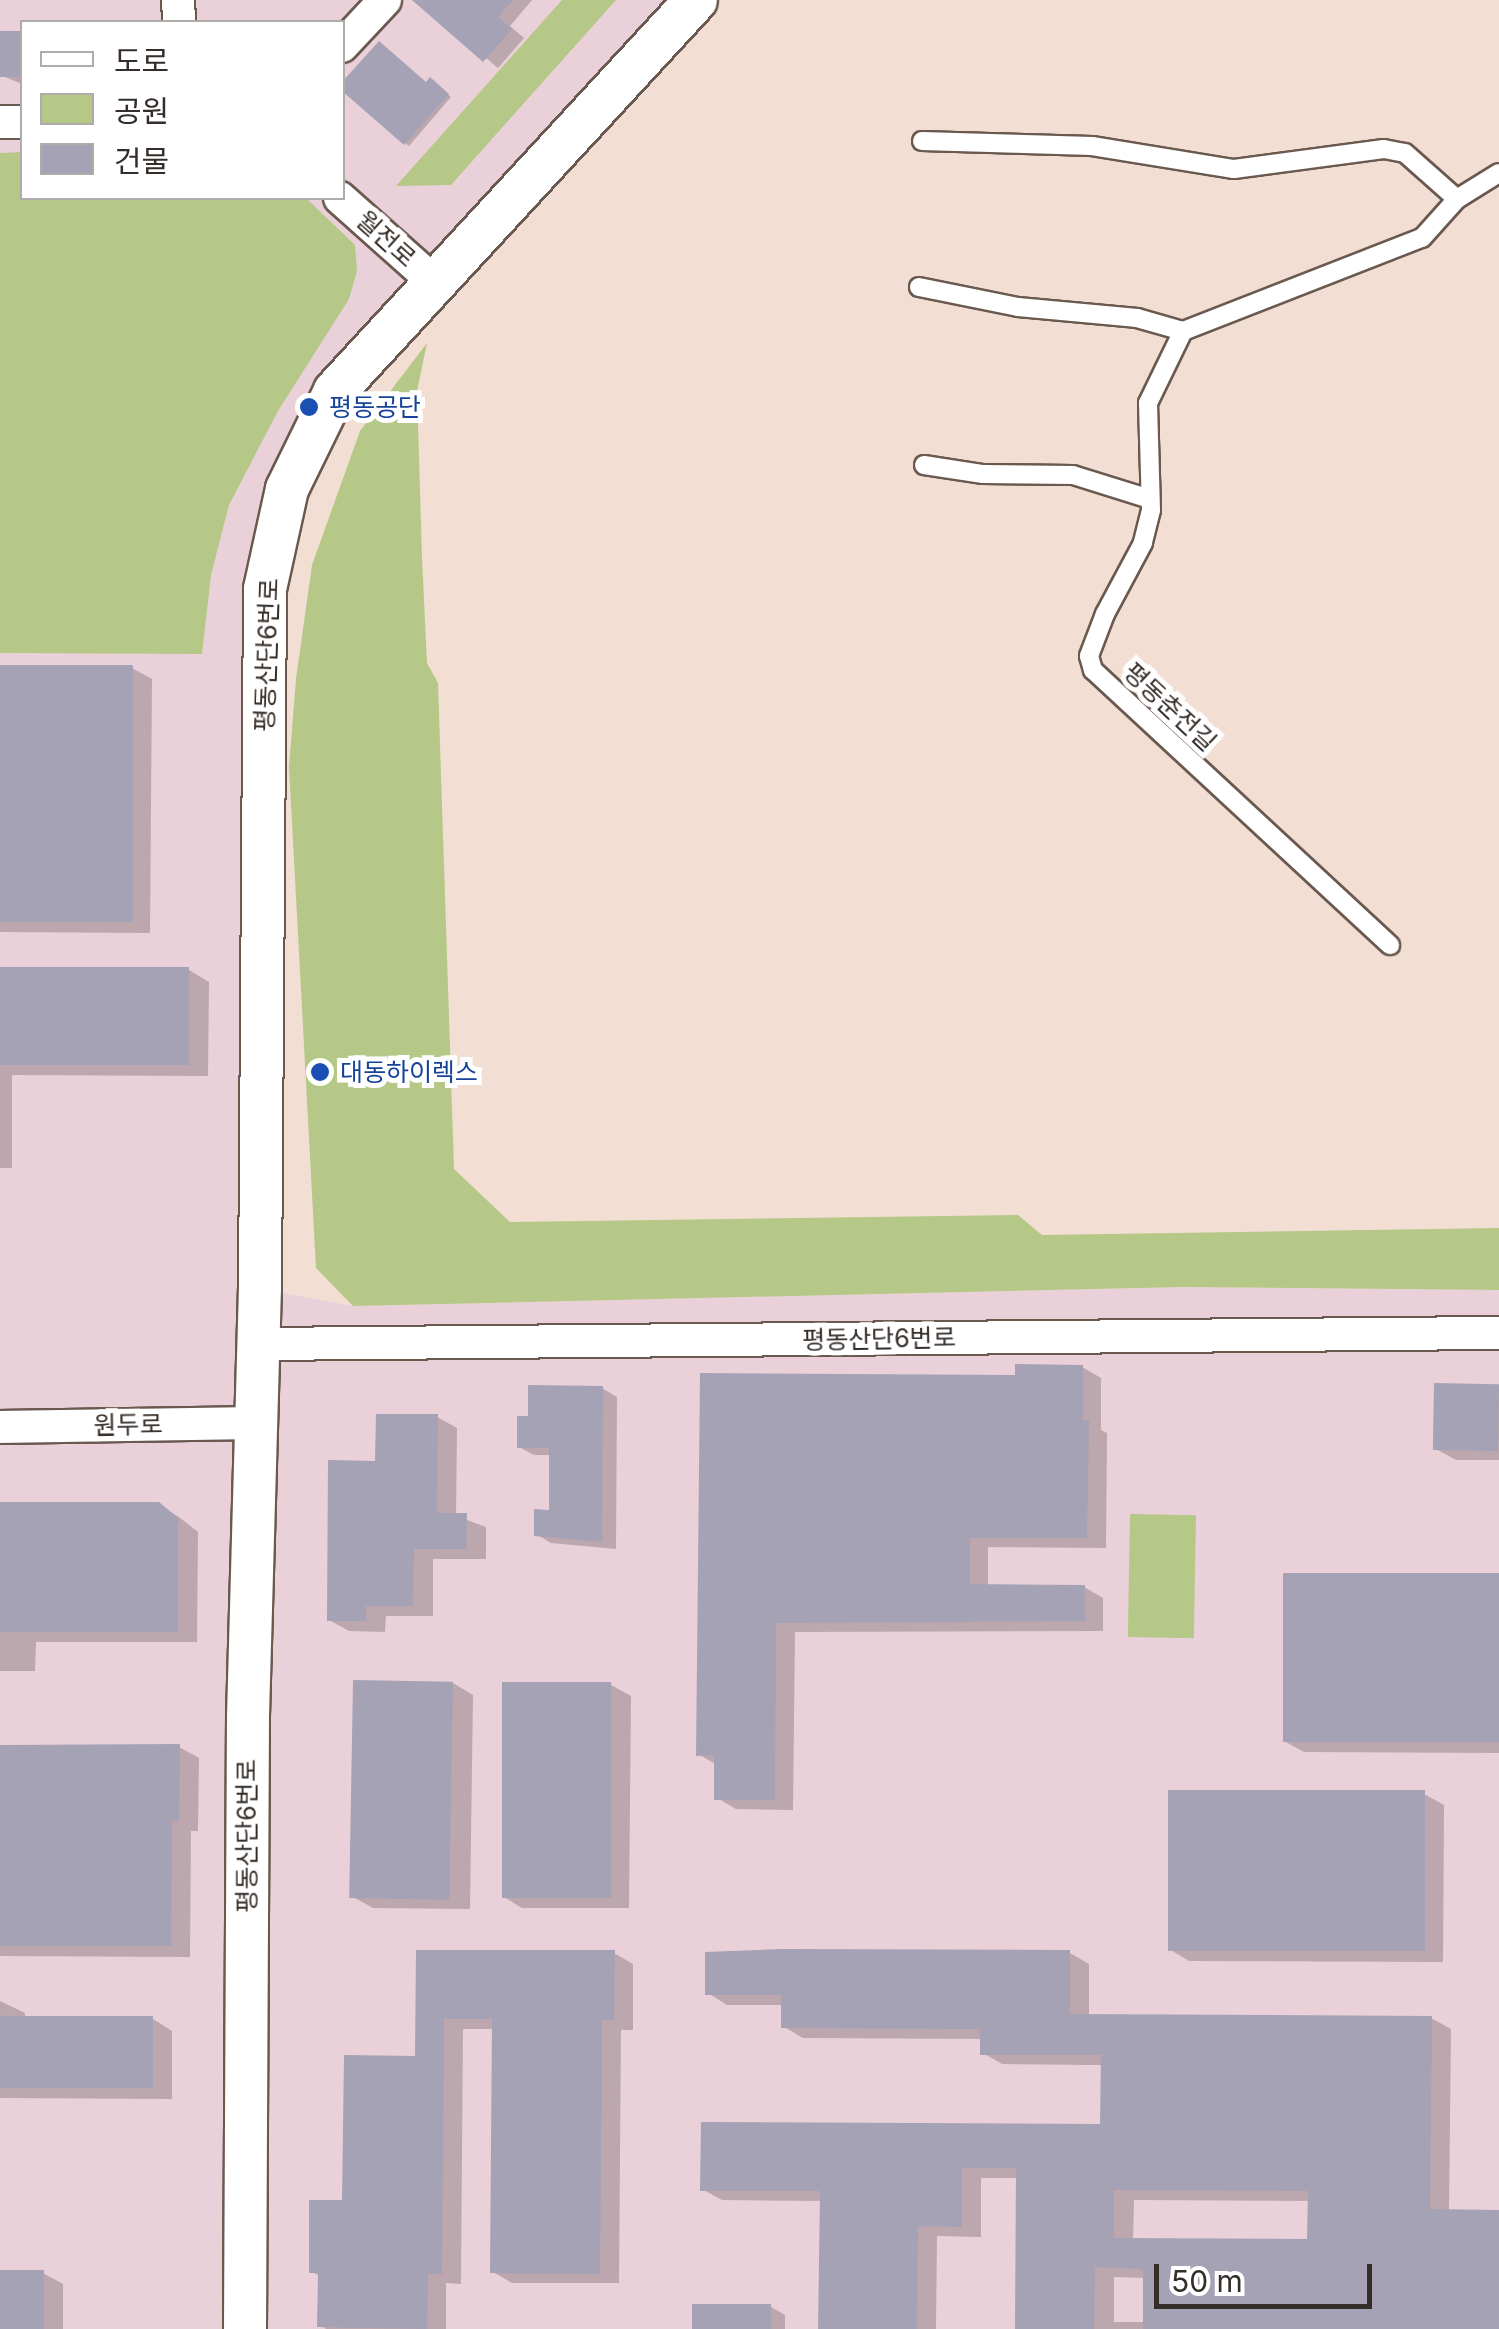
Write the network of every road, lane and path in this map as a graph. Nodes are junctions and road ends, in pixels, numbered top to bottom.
1 (385, 0) edge
2 (696, 0) edge
3 (345, 43) edge
4 (922, 141) dead end
5 (1499, 172) edge
6 (1457, 199) junction
7 (342, 200) edge
8 (433, 281) junction
9 (919, 287) dead end
10 (1183, 331) junction
11 (924, 465) dead end
12 (1150, 499) junction
13 (1390, 945) dead end
14 (1499, 1333) edge
15 (258, 1344) junction
16 (256, 1423) junction
17 (0, 1427) edge
18 (245, 2329) edge

1 - 3 street
2 - 8 street, 평동산단6번로
4 - 6 lane
5 - 6 lane
6 - 10 lane
7 - 8 street, 월전로
8 - 15 street, 평동산단6번로
9 - 10 lane
10 - 12 lane, 평동춘전길
11 - 12 lane
12 - 13 lane, 평동춘전길
14 - 15 street, 평동산단6번로
15 - 16 street, 평동산단6번로
16 - 17 street, 원두로
16 - 18 street, 평동산단6번로

